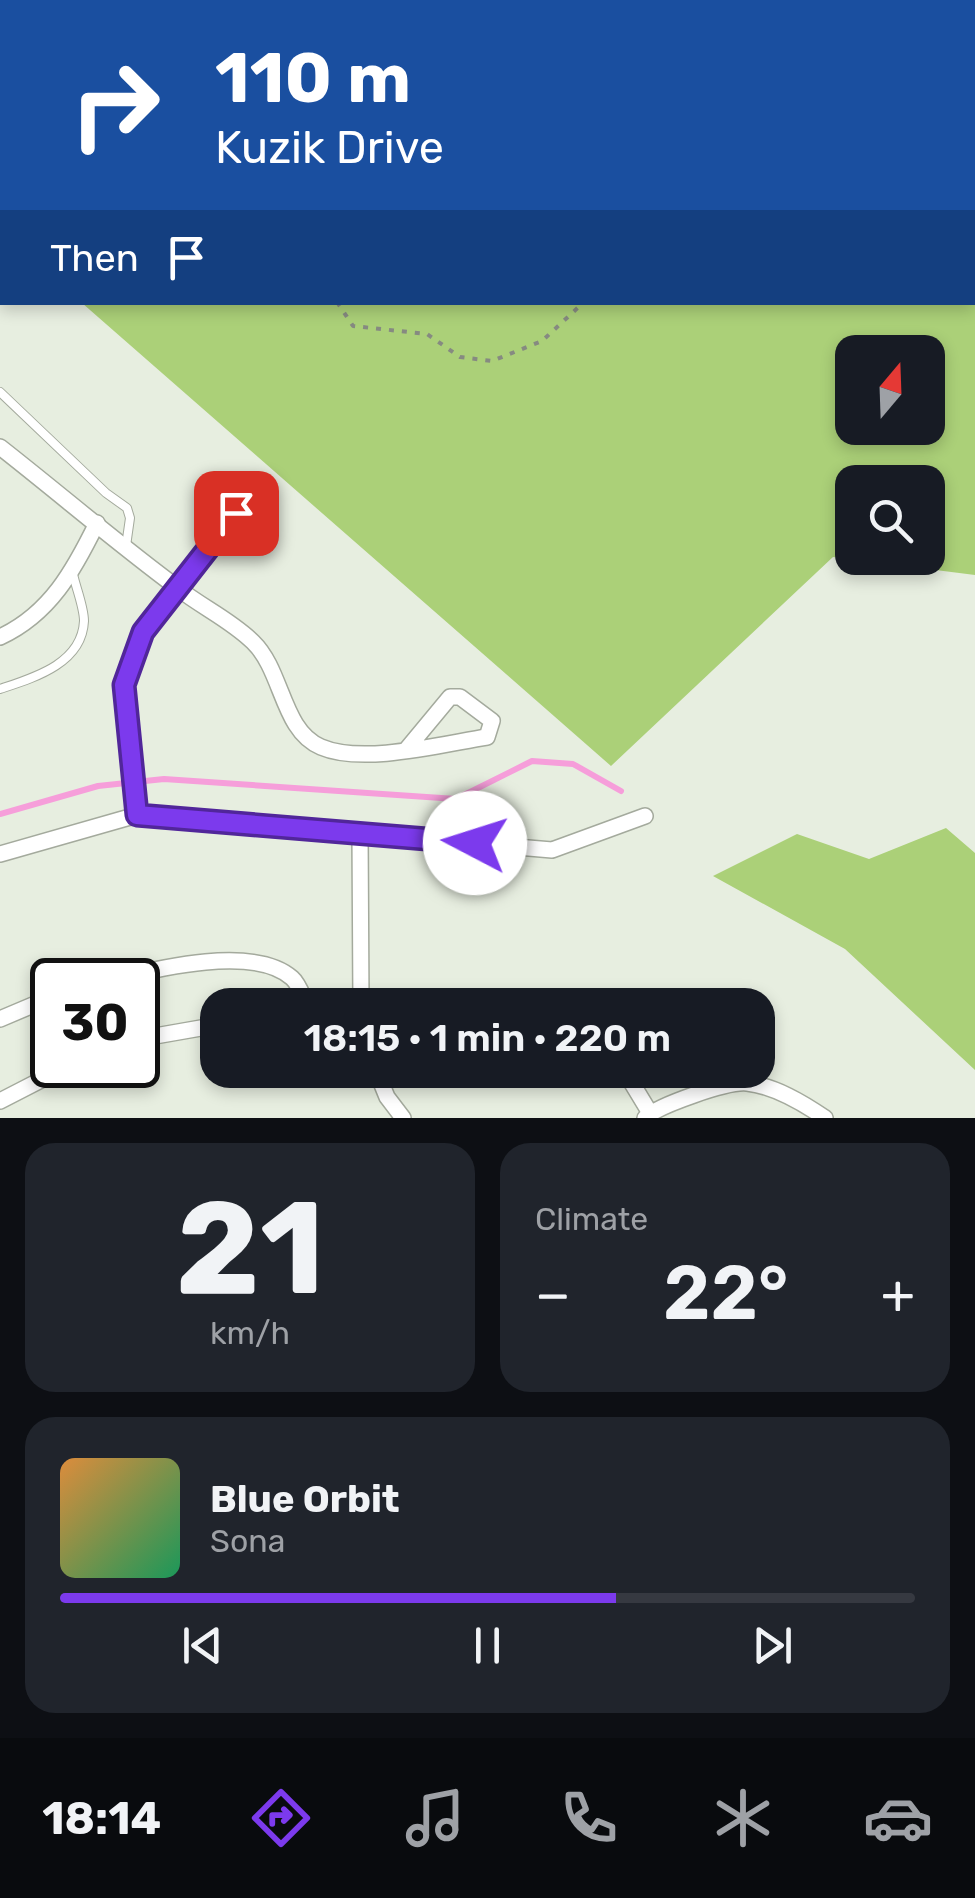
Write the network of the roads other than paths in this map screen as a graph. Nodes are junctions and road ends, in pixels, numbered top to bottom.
1 (0, 392) edge
2 (0, 447) edge
3 (256, 488) dead end
4 (97, 523) junction
5 (126, 546) junction
6 (73, 574) junction
7 (176, 587) junction
8 (0, 637) edge
9 (0, 688) edge
10 (406, 750) junction
11 (137, 815) junction
12 (645, 816) dead end
13 (360, 832) junction
14 (0, 854) edge
15 (160, 969) edge
16 (298, 988) edge
17 (361, 988) edge
18 (30, 1006) edge
19 (0, 1019) edge
20 (200, 1028) edge
21 (160, 1036) edge
22 (30, 1086) edge
23 (383, 1088) edge
24 (633, 1088) edge
25 (0, 1101) edge
26 (647, 1115) edge
27 (404, 1118) edge
28 (825, 1118) edge

1 - 5 lane
2 - 4 street
3 - 7 street
4 - 5 street
4 - 6 street
5 - 7 street
6 - 8 street
6 - 9 lane
7 - 10 street
7 - 11 street
10 - 10 street
11 - 13 street
11 - 14 street
12 - 13 street
13 - 17 street
15 - 16 street
18 - 19 street
20 - 21 street
22 - 25 street
23 - 27 street
24 - 26 street
26 - 28 street

